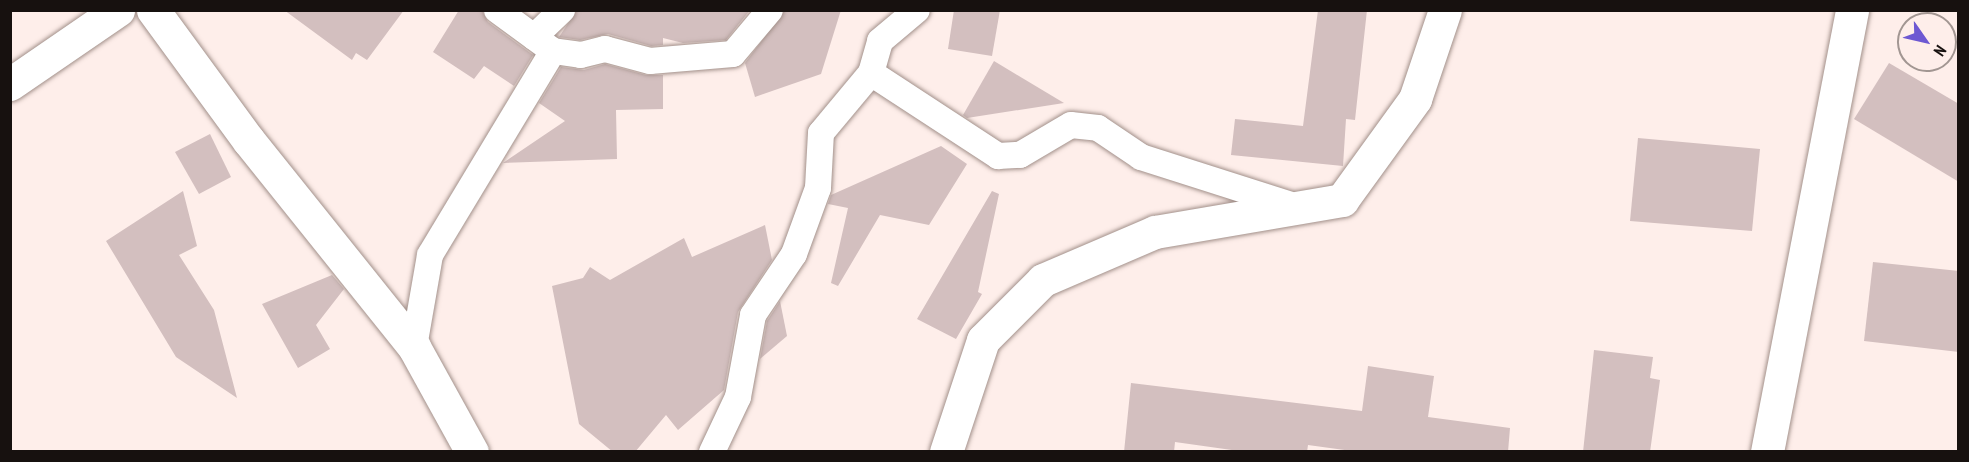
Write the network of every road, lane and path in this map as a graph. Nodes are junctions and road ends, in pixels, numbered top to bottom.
1 (118, 10) edge
2 (153, 10) edge
3 (496, 10) edge
4 (562, 10) edge
5 (770, 10) edge
6 (917, 10) edge
7 (1445, 10) edge
8 (1852, 10) edge
9 (543, 44) junction
10 (871, 74) junction
11 (10, 84) edge
12 (1301, 208) junction
13 (414, 347) junction
14 (472, 452) edge
15 (712, 452) edge
16 (946, 452) edge
17 (1767, 452) edge

1 - 11 street
2 - 13 street
3 - 9 lane
4 - 9 lane
5 - 9 lane
6 - 10 lane
7 - 12 street
8 - 17 street
9 - 13 lane
10 - 12 lane
10 - 15 lane
12 - 16 street
13 - 14 street

